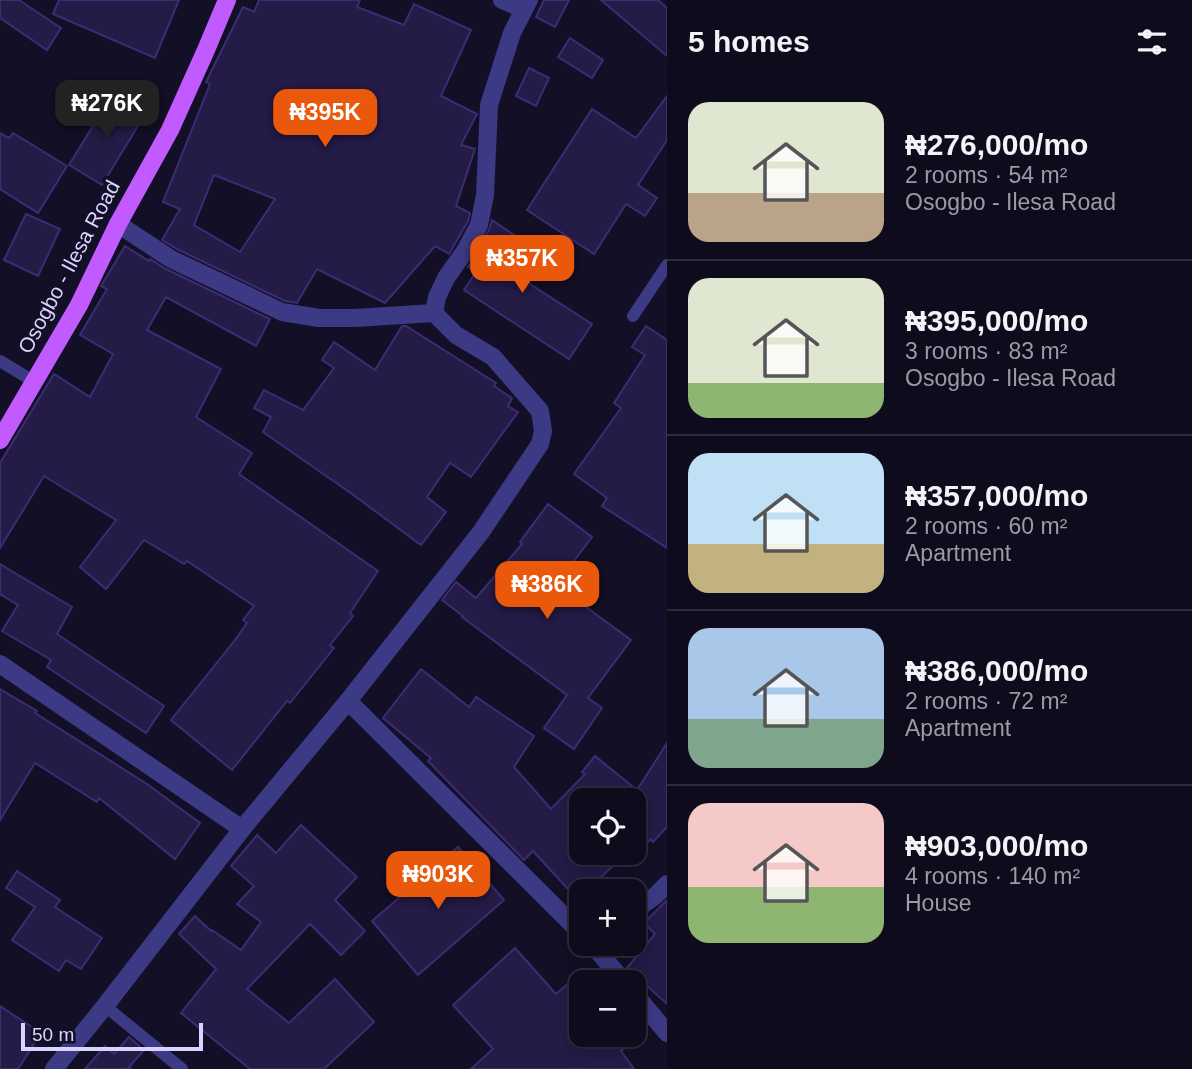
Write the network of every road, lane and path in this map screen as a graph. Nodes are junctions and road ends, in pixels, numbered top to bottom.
1 (227, 0) edge
2 (502, 0) edge
3 (527, 4) edge
4 (118, 224) junction
5 (667, 265) edge
6 (434, 313) junction
7 (633, 316) dead end
8 (0, 362) edge
9 (33, 381) junction
10 (0, 440) edge
11 (0, 664) edge
12 (348, 701) junction
13 (242, 829) junction
14 (667, 884) edge
15 (646, 902) edge
16 (569, 921) edge
17 (602, 956) edge
18 (614, 970) edge
19 (105, 1006) junction
20 (646, 1008) edge
21 (667, 1033) edge
22 (54, 1069) edge
23 (182, 1069) edge

1 - 4 main road, Osogbo - Ilesa Road
2 - 3 street
3 - 6 street
4 - 6 street
4 - 9 main road, Osogbo - Ilesa Road
5 - 7 lane
6 - 12 street
8 - 9 lane
9 - 10 main road, Osogbo - Ilesa Road
11 - 13 street
12 - 13 street
12 - 16 street
13 - 19 street
14 - 15 street
17 - 18 street
19 - 22 street
19 - 23 lane
20 - 21 street

